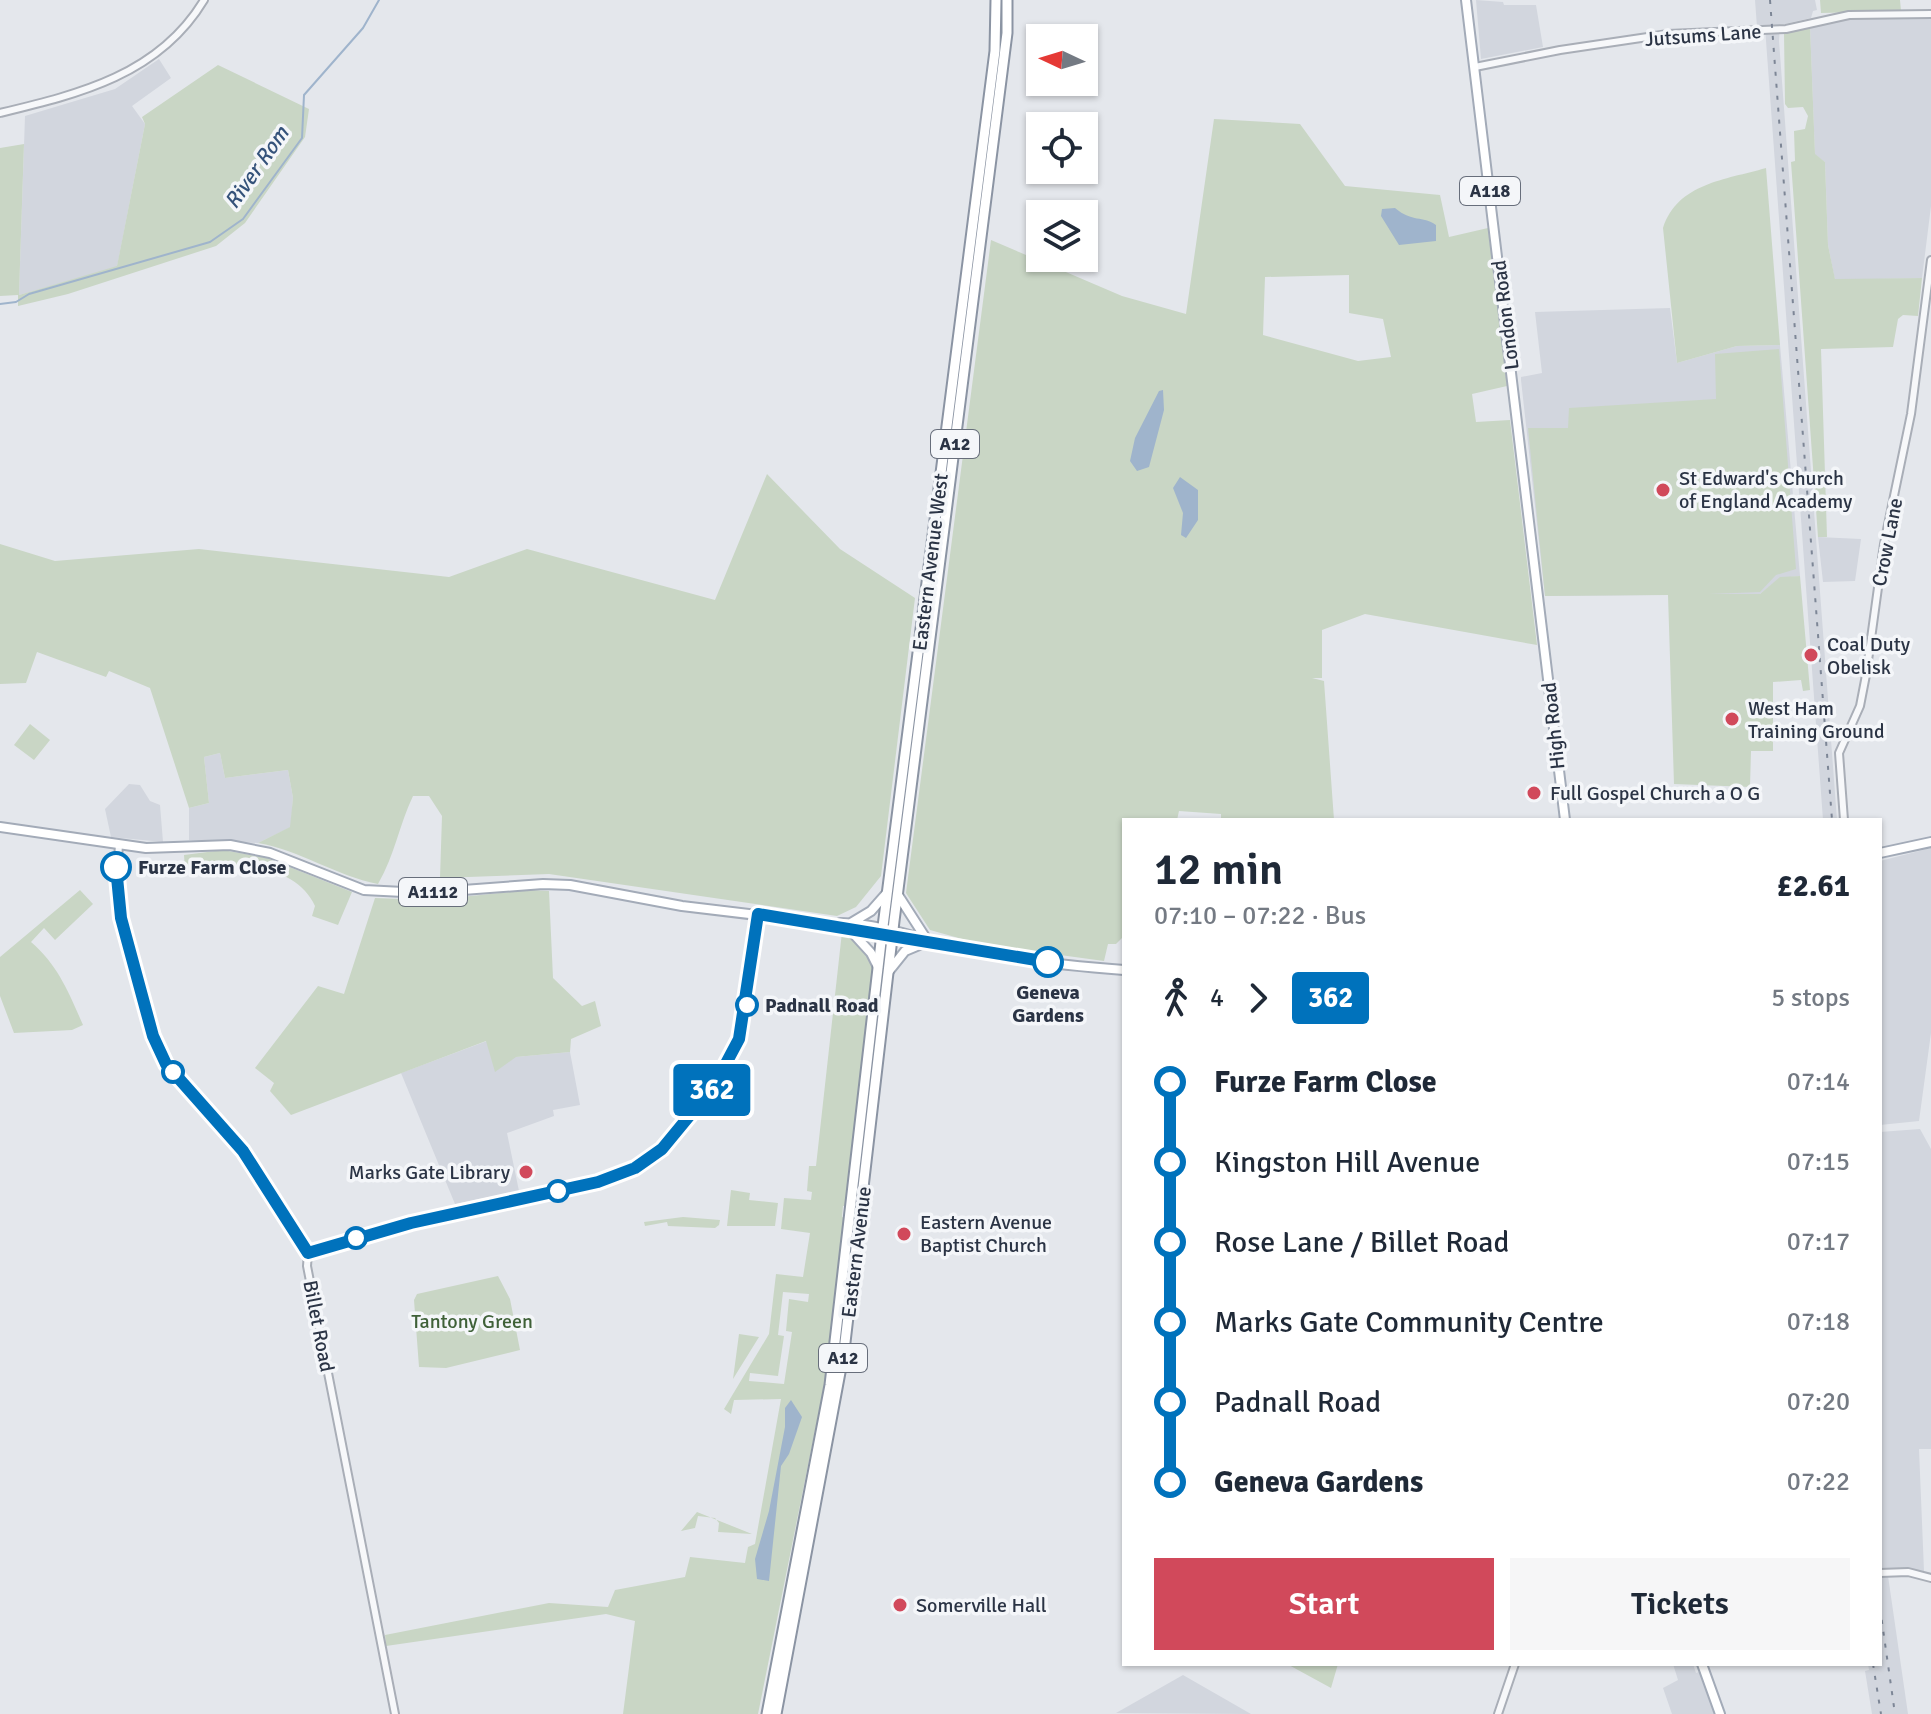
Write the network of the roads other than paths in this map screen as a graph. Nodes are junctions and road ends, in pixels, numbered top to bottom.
1 (204, 0) edge
2 (996, 0) edge
3 (1007, 0) edge
4 (1466, 0) edge
5 (1931, 14) edge
6 (1475, 67) junction
7 (0, 113) edge
8 (1931, 260) edge
9 (1542, 631) joint
10 (907, 818) junction
11 (1565, 818) edge
12 (1844, 818) edge
13 (0, 827) edge
14 (1931, 839) edge
15 (119, 844) junction
16 (1882, 850) edge
17 (889, 882) junction
18 (897, 891) junction
19 (758, 914) junction
20 (846, 926) junction
21 (887, 931) junction
22 (927, 941) junction
23 (1122, 970) edge
24 (882, 974) junction
25 (863, 1101) junction
26 (308, 1253) junction
27 (1884, 1572) edge
28 (1931, 1578) edge
29 (1514, 1666) edge
30 (1703, 1666) edge
31 (395, 1714) edge
32 (767, 1714) edge
33 (776, 1714) edge
34 (1498, 1714) edge
35 (1720, 1714) edge

1 - 7 street
2 - 17 highway, Eastern Avenue West / A12
3 - 10 highway, Eastern Avenue West / A12
4 - 6 main road, London Road / A118
5 - 6 street, Jutsums Lane
6 - 9 main road, London Road / A118
8 - 12 street, Crow Lane
9 - 11 main road, High Road / A118
10 - 18 highway, Eastern Avenue West / A12
10 - 21 highway, A12
13 - 15 main road, A1112
14 - 16 main road
15 - 19 main road, A1112
15 - 26 street, Billet Road
17 - 20 main road
17 - 21 highway, Eastern Avenue West / A12
18 - 21 highway, Eastern Avenue West / A12
18 - 22 main road
19 - 20 main road, A1112
19 - 26 street
20 - 21 main road, A1112
20 - 24 main road, A1112
21 - 22 main road, A1112
21 - 24 highway, Eastern Avenue / A12
21 - 24 highway, Eastern Avenue / A12
21 - 25 highway, A12
22 - 23 main road, A1112
22 - 24 main road
24 - 25 highway, Eastern Avenue / A12
24 - 33 highway, Eastern Avenue / A12
25 - 32 highway, Eastern Avenue / A12
26 - 31 street, Billet Road
27 - 28 street
29 - 34 street
30 - 35 main road

